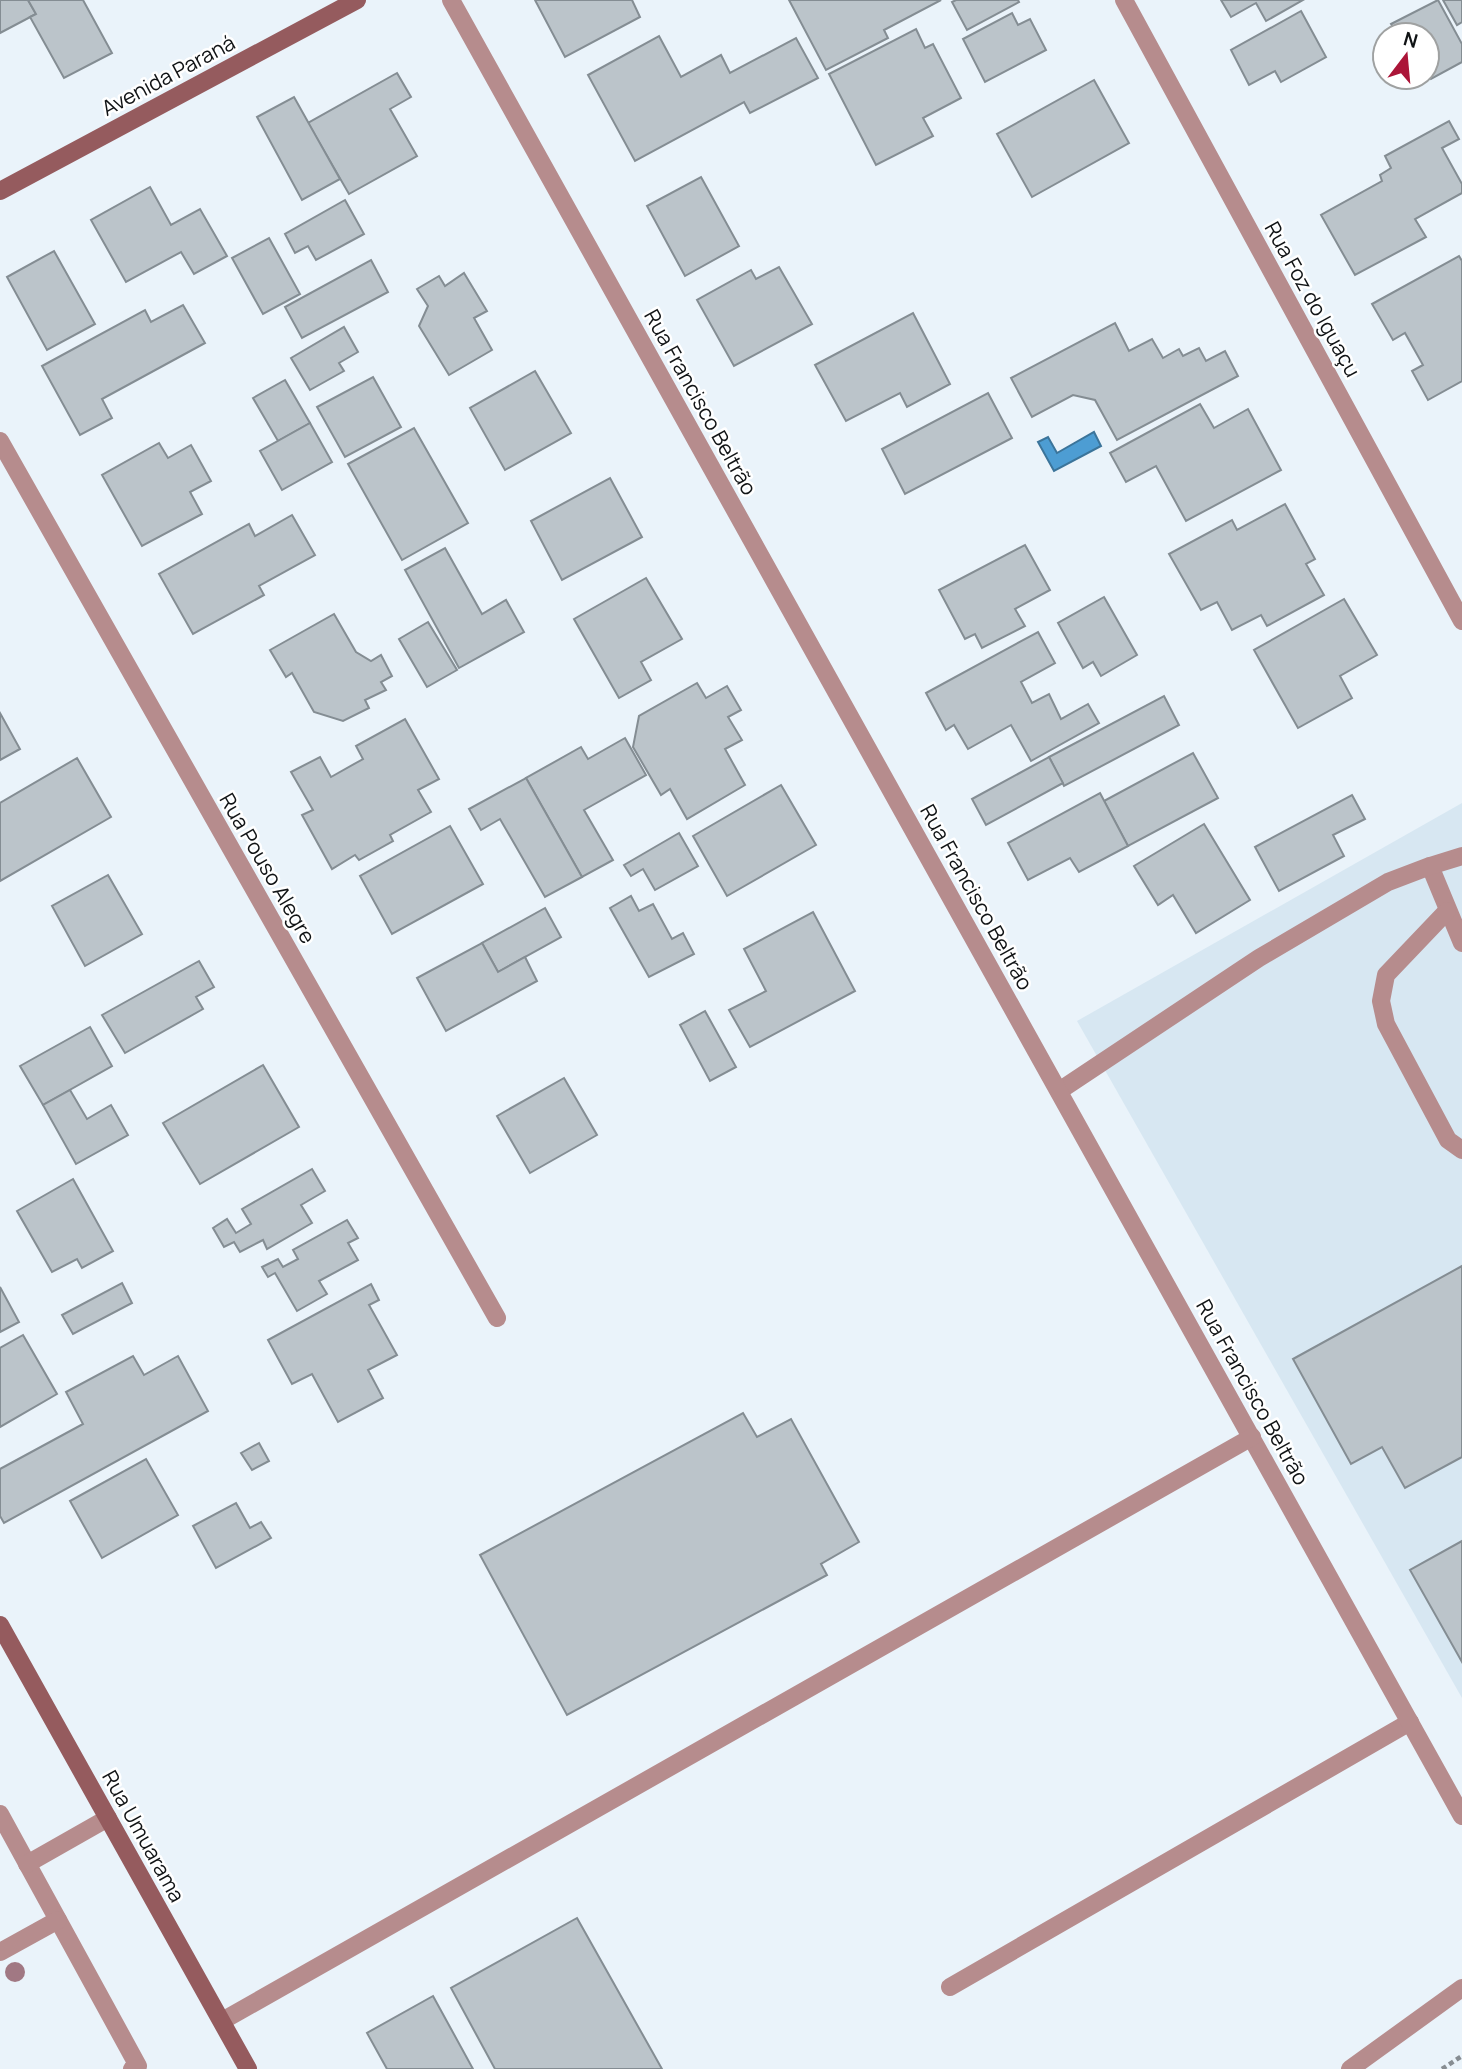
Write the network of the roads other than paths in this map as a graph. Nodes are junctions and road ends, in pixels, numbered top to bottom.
1 (356, 0) edge
2 (451, 0) edge
3 (1124, 0) edge
4 (0, 191) edge
5 (0, 441) edge
6 (1462, 621) edge
7 (1462, 856) edge
8 (1430, 866) junction
9 (1447, 911) junction
10 (1462, 943) edge
11 (1059, 1091) junction
12 (1462, 1150) edge
13 (497, 1318) dead end
14 (1252, 1437) junction
15 (0, 1625) edge
16 (1410, 1722) junction
17 (0, 1814) edge
18 (1462, 1816) edge
19 (108, 1818) junction
20 (27, 1864) junction
21 (58, 1920) junction
22 (0, 1952) edge
23 (950, 1987) dead end
24 (1462, 1987) edge
25 (222, 2021) junction
26 (132, 2069) edge
27 (248, 2069) edge
28 (1350, 2069) edge

1 - 4 street, Avenida Paraná
2 - 11 street, Rua Francisco Beltrão
3 - 6 street, Rua Foz do Iguaçu
5 - 13 street, Rua Pouso Alegre
7 - 8 street
8 - 9 street
8 - 11 street
9 - 10 street
9 - 12 street
11 - 14 street, Rua Francisco Beltrão
14 - 16 street, Rua Francisco Beltrão
14 - 25 street
15 - 19 street, Rua Umuarama
16 - 18 street, Rua Francisco Beltrão
16 - 23 street
17 - 20 street
19 - 20 street
19 - 25 street, Rua Umuarama
20 - 21 street
21 - 22 street
21 - 26 street
24 - 28 street
25 - 27 street, Rua Umuarama

